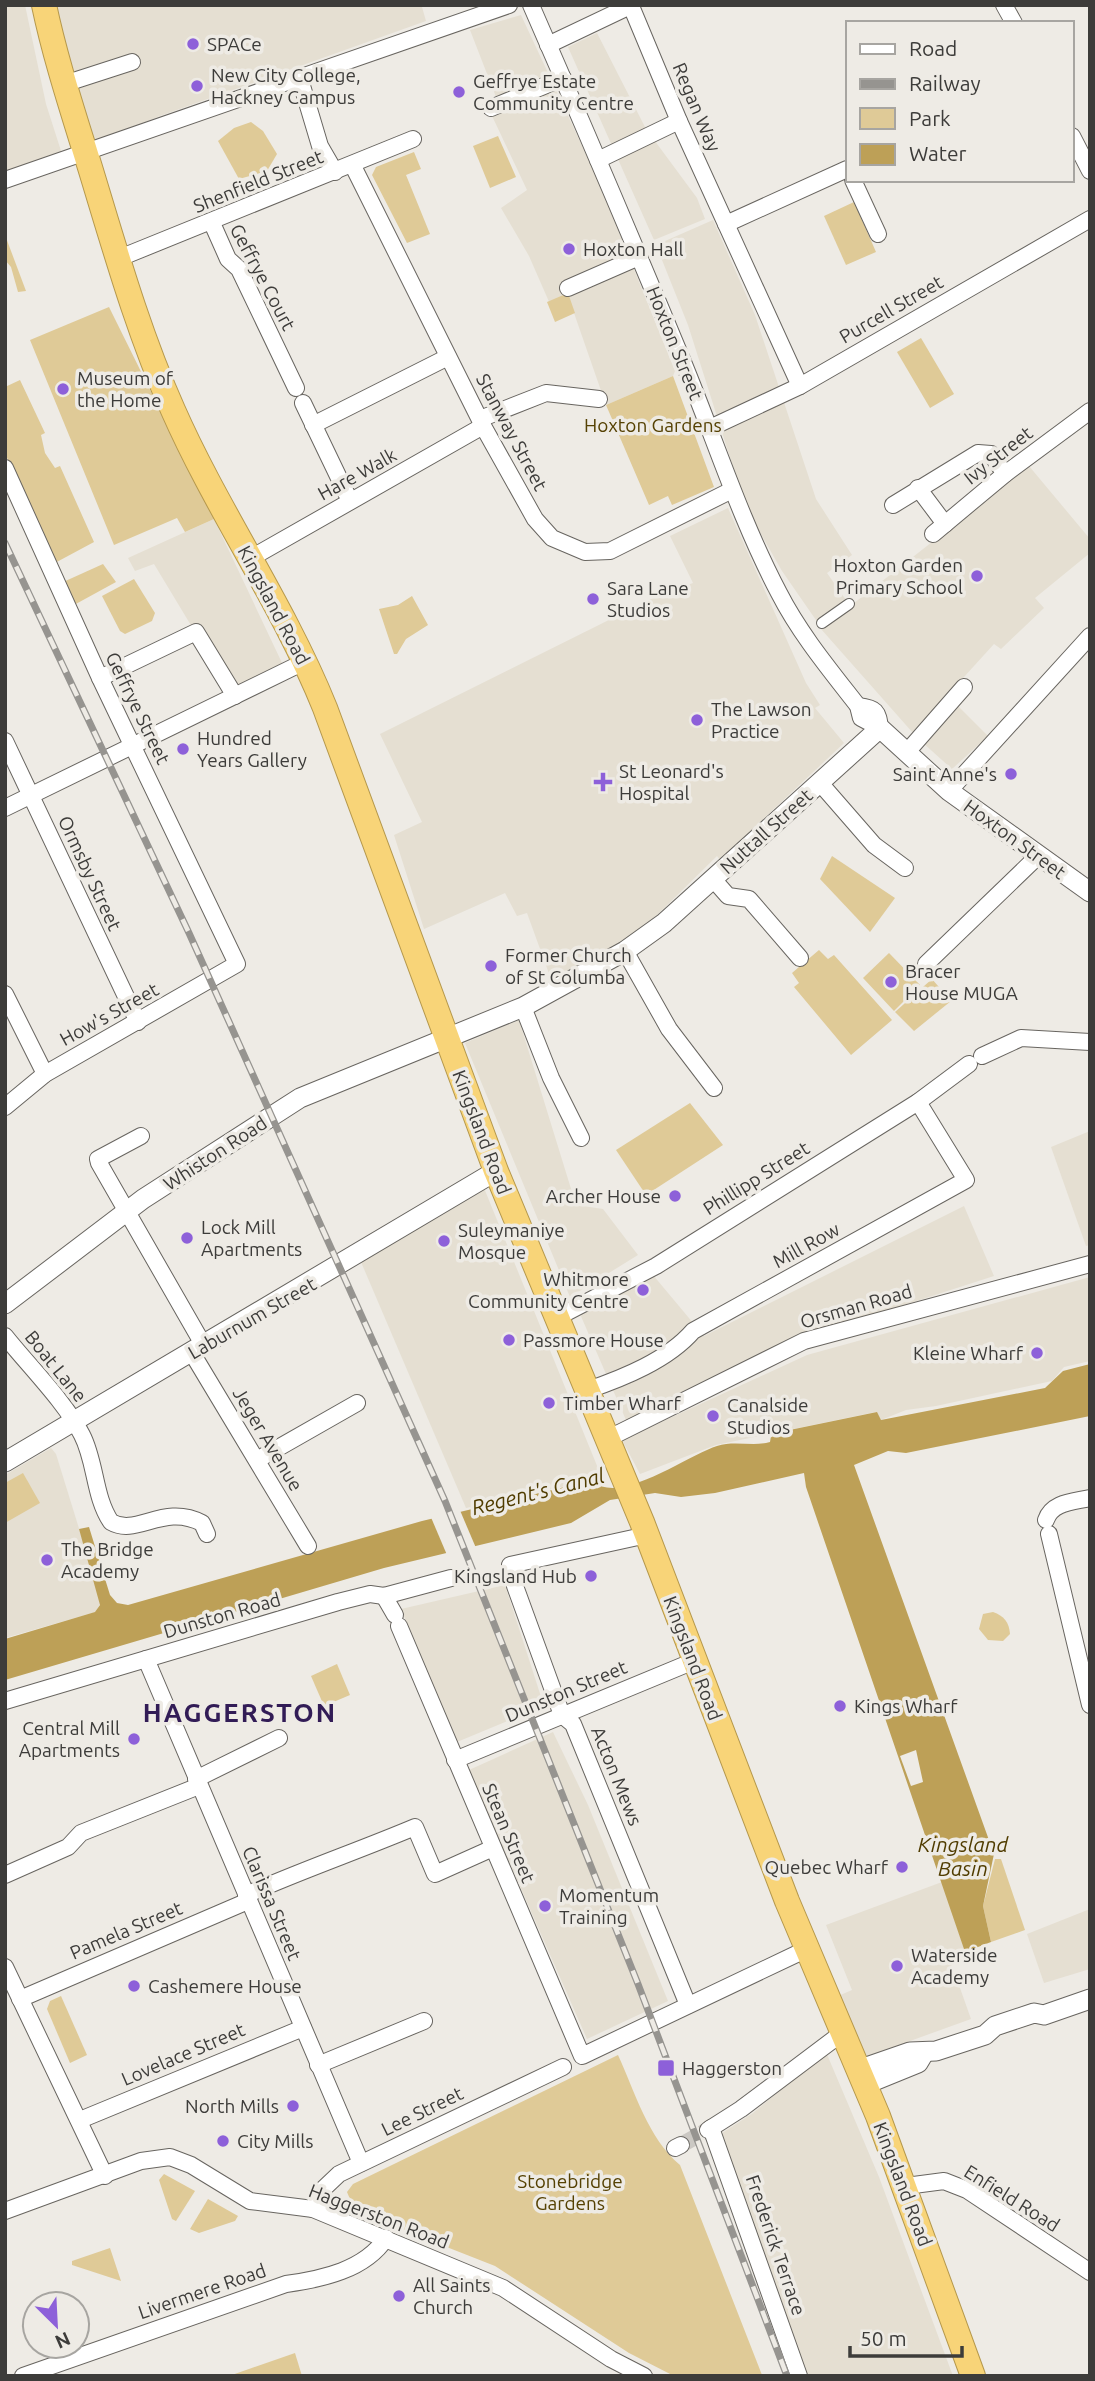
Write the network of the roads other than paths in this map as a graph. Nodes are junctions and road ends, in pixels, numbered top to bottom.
1 (44, 5) edge
2 (509, 5) edge
3 (531, 5) edge
4 (1004, 5) edge
5 (631, 6) edge
6 (1013, 21) edge
7 (548, 45) junction
8 (132, 62) dead end
9 (563, 78) junction
10 (300, 79) junction
11 (64, 84) junction
12 (491, 108) dead end
13 (679, 121) junction
14 (413, 139) dead end
15 (1074, 139) edge
16 (85, 152) junction
17 (598, 160) junction
18 (1088, 162) edge
19 (846, 165) edge
20 (353, 166) junction
21 (335, 172) junction
22 (5, 180) edge
23 (854, 182) edge
24 (1090, 219) edge
25 (212, 223) junction
26 (726, 224) junction
27 (878, 234) dead end
28 (639, 257) junction
29 (117, 259) junction
30 (568, 288) dead end
31 (448, 357) junction
32 (800, 386) junction
33 (296, 388) dead end
34 (599, 399) dead end
35 (303, 403) dead end
36 (1090, 411) edge
37 (482, 423) junction
38 (313, 425) junction
39 (710, 428) junction
40 (6, 471) edge
41 (1005, 474) junction
42 (918, 488) junction
43 (732, 490) junction
44 (350, 501) junction
45 (893, 505) dead end
46 (251, 558) junction
47 (849, 604) dead end
48 (822, 624) dead end
49 (1090, 636) edge
50 (306, 661) junction
51 (100, 678) junction
52 (964, 687) dead end
53 (235, 696) junction
54 (880, 728) junction
55 (5, 741) edge
56 (133, 744) junction
57 (907, 752) junction
58 (820, 783) junction
59 (949, 792) junction
60 (30, 796) junction
61 (5, 808) edge
62 (1038, 856) junction
63 (905, 868) dead end
64 (713, 879) junction
65 (1090, 892) edge
66 (625, 951) junction
67 (800, 958) dead end
68 (237, 964) joint
69 (926, 964) dead end
70 (5, 994) edge
71 (523, 1007) junction
72 (138, 1022) junction
73 (446, 1039) junction
74 (1090, 1042) edge
75 (45, 1074) junction
76 (714, 1088) dead end
77 (918, 1101) junction
78 (5, 1107) edge
79 (141, 1136) dead end
80 (580, 1138) dead end
81 (496, 1171) junction
82 (126, 1211) junction
83 (1090, 1264) edge
84 (5, 1304) edge
85 (558, 1317) junction
86 (5, 1336) edge
87 (198, 1350) junction
88 (588, 1390) junction
89 (357, 1403) dead end
90 (75, 1422) junction
91 (607, 1439) junction
92 (257, 1460) junction
93 (5, 1462) edge
94 (1090, 1497) edge
95 (643, 1524) junction
96 (207, 1534) dead end
97 (308, 1546) dead end
98 (451, 1578) dead end
99 (384, 1596) junction
100 (146, 1659) junction
101 (694, 1661) junction
102 (5, 1701) edge
103 (1090, 1705) edge
104 (562, 1715) junction
105 (279, 1738) dead end
106 (455, 1760) junction
107 (198, 1783) junction
108 (493, 1848) junction
109 (5, 1875) edge
110 (247, 1898) junction
111 (807, 1949) junction
112 (5, 1967) edge
113 (20, 1999) junction
114 (1090, 1999) edge
115 (688, 2005) junction
116 (424, 2021) dead end
117 (303, 2028) junction
118 (842, 2033) junction
119 (318, 2065) junction
120 (563, 2067) dead end
121 (861, 2078) junction
122 (80, 2120) junction
123 (361, 2164) junction
124 (105, 2176) junction
125 (906, 2186) junction
126 (313, 2209) junction
127 (5, 2211) edge
128 (386, 2238) junction
129 (1090, 2272) edge
130 (609, 2367) edge
131 (23, 2376) edge
132 (644, 2376) edge
133 (799, 2376) edge
134 (973, 2376) edge

1 - 11 highway, Kingsland Road
2 - 10 street
3 - 7 street, Hoxton Street
4 - 6 street
5 - 7 street
5 - 13 street, Regan Way
7 - 9 street, Hoxton Street
8 - 11 street
9 - 12 street
9 - 17 street, Hoxton Street
10 - 16 street
10 - 21 street
11 - 16 highway, Kingsland Road
13 - 17 street
13 - 26 street, Regan Way
14 - 20 street, Shenfield Street
15 - 18 street
16 - 22 street
16 - 29 highway, Kingsland Road
17 - 28 street, Hoxton Street
19 - 26 street
20 - 21 street, Shenfield Street
20 - 31 street, Stanway Street
21 - 25 street, Shenfield Street
23 - 27 street
24 - 32 street, Purcell Street
25 - 29 street, Shenfield Street
25 - 33 street, Geffrye Court
26 - 32 street, Regan Way
28 - 30 street
28 - 39 street, Hoxton Street
29 - 46 highway, Kingsland Road
31 - 37 street, Stanway Street
31 - 38 street
32 - 39 street, Purcell Street
34 - 37 street, Hare Walk
35 - 38 street
36 - 41 street, Ivy Street
37 - 43 street, Stanway Street
37 - 44 street, Hare Walk
38 - 44 street
39 - 43 street, Hoxton Street
40 - 51 street, Geffrye Street
41 - 42 street
41 - 42 street, Ivy Street
42 - 45 street
43 - 54 street, Hoxton Street
44 - 46 street, Hare Walk
46 - 50 highway, Kingsland Road
47 - 48 street
49 - 59 street
50 - 53 street
50 - 73 highway, Kingsland Road
51 - 53 street
51 - 56 street, Geffrye Street
52 - 57 street
53 - 56 street
54 - 57 street, Hoxton Street
54 - 58 street, Nuttall Street
55 - 60 street, Ormsby Street
56 - 60 street
56 - 68 street, Geffrye Street
57 - 59 street, Hoxton Street
58 - 63 street, Nuttall Street
58 - 64 street, Nuttall Street
59 - 62 street, Hoxton Street
60 - 61 street
60 - 72 street, Ormsby Street
62 - 65 street, Hoxton Street
62 - 69 street
64 - 66 street, Nuttall Street
64 - 67 street, Nuttall Street
66 - 71 street, Nuttall Street
66 - 76 street
68 - 72 street, How's Street
70 - 75 street
71 - 73 street, Nuttall Street
71 - 80 street
72 - 75 street, How's Street
73 - 81 highway, Kingsland Road
73 - 82 street, Whiston Road
74 - 77 street, Phillipp Street
75 - 78 street, How's Street
77 - 85 street, Phillipp Street
77 - 88 street, Mill Row
79 - 82 street, Jeger Avenue
81 - 85 highway, Kingsland Road
81 - 87 street, Laburnum Street
82 - 84 street, Whiston Road
82 - 87 street, Jeger Avenue
83 - 91 street, Orsman Road
85 - 88 highway, Kingsland Road
86 - 90 street, Boat Lane
87 - 90 street, Laburnum Street
87 - 92 street, Jeger Avenue
88 - 91 highway, Kingsland Road
89 - 92 street
90 - 93 street, Laburnum Street
90 - 96 street, Boat Lane
91 - 95 highway, Kingsland Road
92 - 97 street, Jeger Avenue
94 - 103 street
95 - 101 highway, Kingsland Road
95 - 104 street, Acton Mews
98 - 99 street, Dunston Road
99 - 100 street, Dunston Road
99 - 106 street, Stean Street
100 - 102 street, Dunston Road
100 - 107 street, Clarissa Street
101 - 104 street, Dunston Street
101 - 111 highway, Kingsland Road
104 - 106 street, Dunston Street
104 - 115 street, Acton Mews
105 - 107 street
106 - 108 street, Stean Street
107 - 109 street
107 - 110 street, Clarissa Street
108 - 110 street, Pamela Street
108 - 115 street, Stean Street
110 - 113 street, Pamela Street
110 - 117 street, Clarissa Street
111 - 115 street
111 - 118 highway, Kingsland Road
112 - 113 street
113 - 122 street
114 - 121 street
116 - 119 street
117 - 119 street, Clarissa Street
117 - 122 street, Lovelace Street
118 - 121 highway, Kingsland Road
118 - 133 street, Frederick Terrace
119 - 123 street, Clarissa Street
120 - 123 street, Lee Street
121 - 125 highway, Kingsland Road
122 - 124 street
123 - 126 street, Lee Street
124 - 126 street, Haggerston Road
124 - 127 street, Haggerston Road
125 - 129 street, Enfield Road
125 - 134 highway, Kingsland Road
126 - 128 street, Haggerston Road
128 - 130 street, Haggerston Road
128 - 131 street, Livermere Road
130 - 132 street, Haggerston Road

